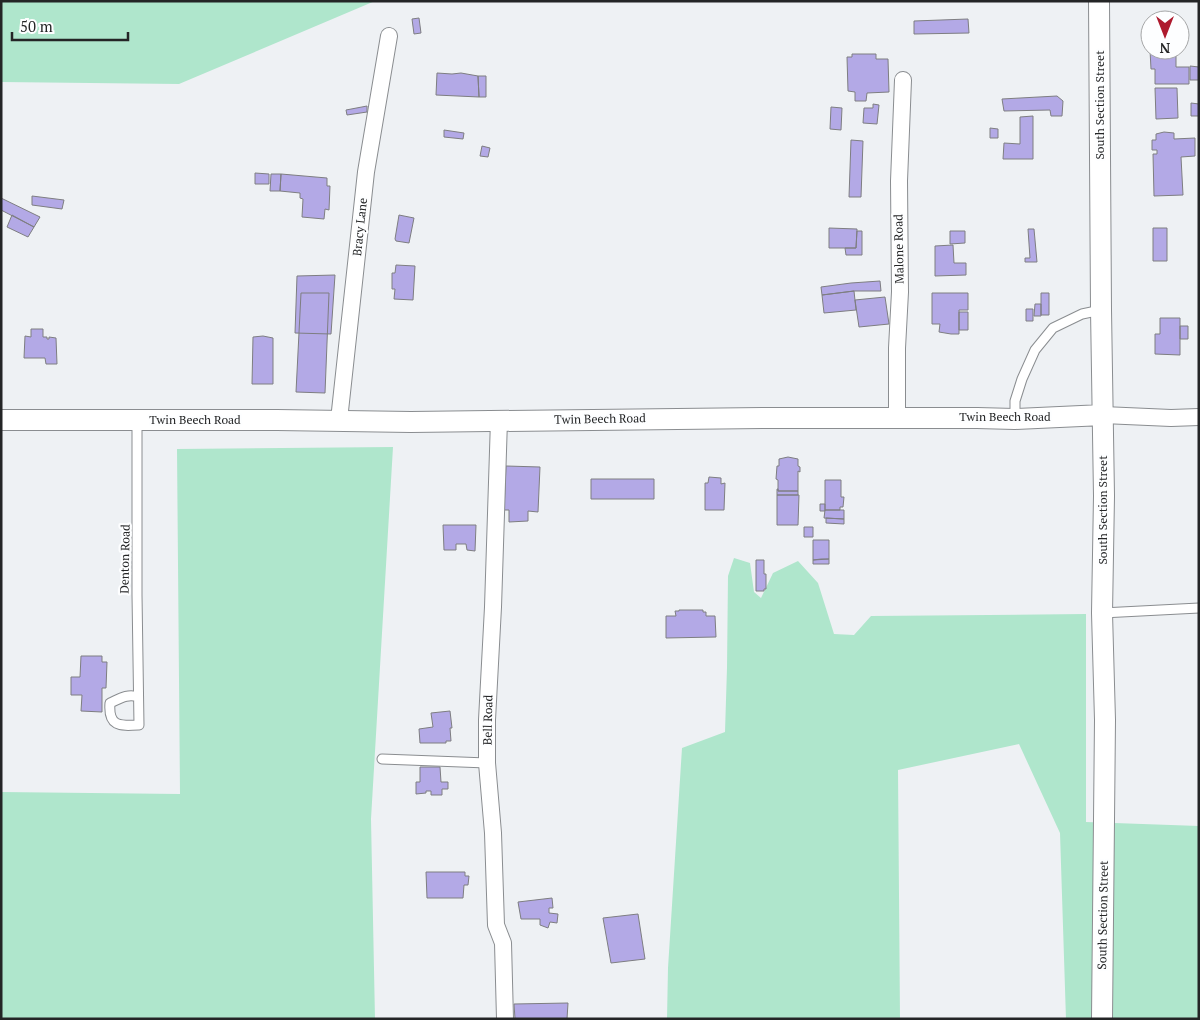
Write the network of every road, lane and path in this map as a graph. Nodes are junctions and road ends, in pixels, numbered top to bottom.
1 (1099, 1) edge
2 (389, 36) dead end
3 (903, 80) dead end
4 (1101, 310) junction
5 (1103, 415) junction
6 (897, 418) junction
7 (1199, 418) edge
8 (1015, 419) junction
9 (1, 420) edge
10 (137, 420) junction
11 (339, 420) junction
12 (499, 420) junction
13 (1199, 608) edge
14 (1102, 613) junction
15 (138, 698) dead end
16 (382, 759) dead end
17 (487, 763) junction
18 (505, 1019) edge
19 (1102, 1019) edge

1 - 4 street, South Section Street
2 - 11 street, Bracy Lane
3 - 6 street, Malone Road
4 - 5 street, South Section Street
4 - 8 lane
5 - 7 street, Twin Beech Road
5 - 8 street, Twin Beech Road
5 - 14 street, South Section Street
6 - 8 street, Twin Beech Road
6 - 12 street, Twin Beech Road
9 - 10 street, Twin Beech Road
10 - 11 street, Twin Beech Road
10 - 15 lane, Denton Road
11 - 12 street, Twin Beech Road
12 - 17 street, Bell Road
13 - 14 lane
14 - 19 street, South Section Street
16 - 17 lane
17 - 18 street, Bell Road

